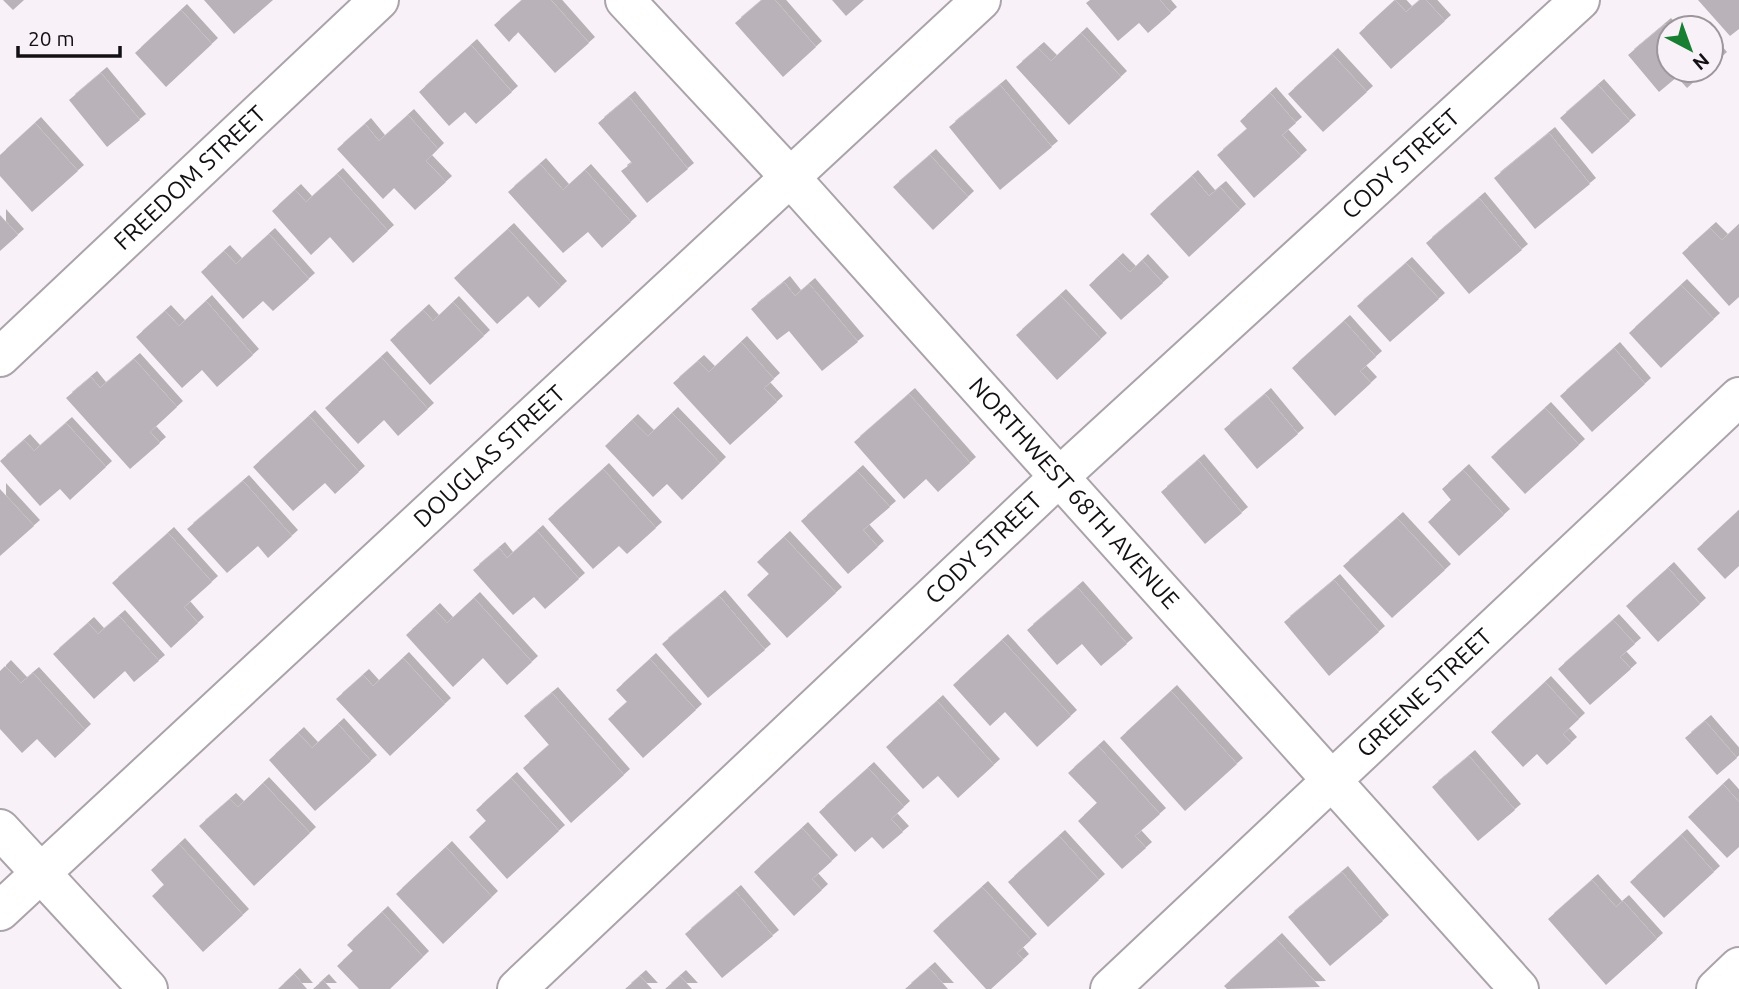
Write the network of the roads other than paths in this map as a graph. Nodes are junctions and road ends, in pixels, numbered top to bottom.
1 (379, 0) edge
2 (625, 0) edge
3 (981, 0) edge
4 (1580, 0) edge
5 (789, 176) junction
6 (0, 357) edge
7 (1739, 397) edge
8 (1059, 477) junction
9 (1330, 778) junction
10 (0, 829) edge
11 (41, 874) junction
12 (0, 911) edge
13 (1739, 967) edge
14 (148, 989) edge
15 (517, 989) edge
16 (1110, 989) edge
17 (1519, 989) edge
18 (1716, 989) edge

1 - 6 street, FREEDOM STREET
2 - 5 street, NORTHWEST 68TH AVENUE
3 - 5 street, DOUGLAS STREET
4 - 8 street, CODY STREET
5 - 8 street, NORTHWEST 68TH AVENUE
5 - 11 street, DOUGLAS STREET
7 - 9 street, GREENE STREET
8 - 9 street, NORTHWEST 68TH AVENUE
8 - 15 street, CODY STREET
9 - 16 street, GREENE STREET
9 - 17 street, NORTHWEST 68TH AVENUE
10 - 11 street
11 - 12 street, DOUGLAS STREET
11 - 14 street
13 - 18 street

